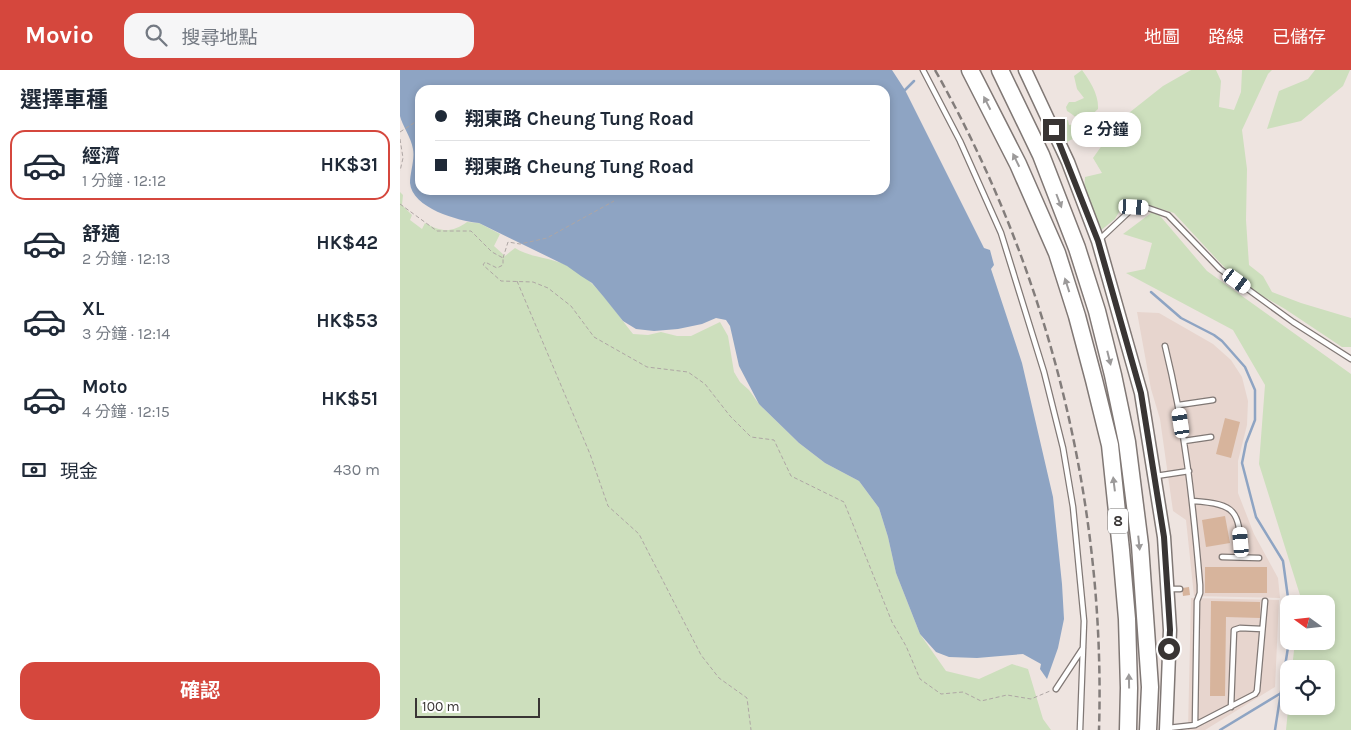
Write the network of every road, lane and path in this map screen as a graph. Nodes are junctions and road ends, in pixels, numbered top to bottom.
1 (923, 70) edge
2 (970, 70) edge
3 (1000, 70) edge
4 (1025, 70) edge
5 (415, 122) edge
6 (400, 132) edge
7 (400, 139) edge
8 (400, 171) edge
9 (614, 201) dead end
10 (400, 204) edge
11 (1098, 241) junction
12 (502, 258) junction
13 (517, 280) junction
14 (1165, 346) dead end
15 (1351, 359) edge
16 (1213, 400) dead end
17 (1178, 405) junction
18 (1211, 437) dead end
19 (1184, 441) junction
20 (1189, 471) junction
21 (1154, 476) junction
22 (1193, 501) junction
23 (1222, 557) dead end
24 (1242, 557) junction
25 (1259, 558) dead end
26 (1265, 601) dead end
27 (1262, 629) junction
28 (1083, 648) junction
29 (1056, 689) joint
30 (1230, 707) junction
31 (1195, 725) junction
32 (1166, 729) edge
33 (750, 730) edge
34 (1080, 730) edge
35 (1128, 730) edge
36 (1148, 730) edge

1 - 28 lane
35 -> 2 highway, 8
3 -> 36 highway, 8
4 - 11 main road
5 - 6 path
7 - 8 path
9 - 12 path
10 - 12 path
11 - 15 lane
11 - 21 main road
12 - 13 path
13 - 29 path
13 - 33 path
14 - 17 lane
16 - 17 lane
17 - 19 lane
18 - 19 lane
19 - 20 lane
20 - 21 lane
20 - 22 lane
21 - 32 main road
22 - 24 lane
22 - 31 lane
23 - 24 lane
24 - 25 lane
26 - 27 lane
27 - 30 lane
27 - 30 lane
28 - 29 lane
28 - 34 lane
30 - 31 lane
31 - 32 lane

